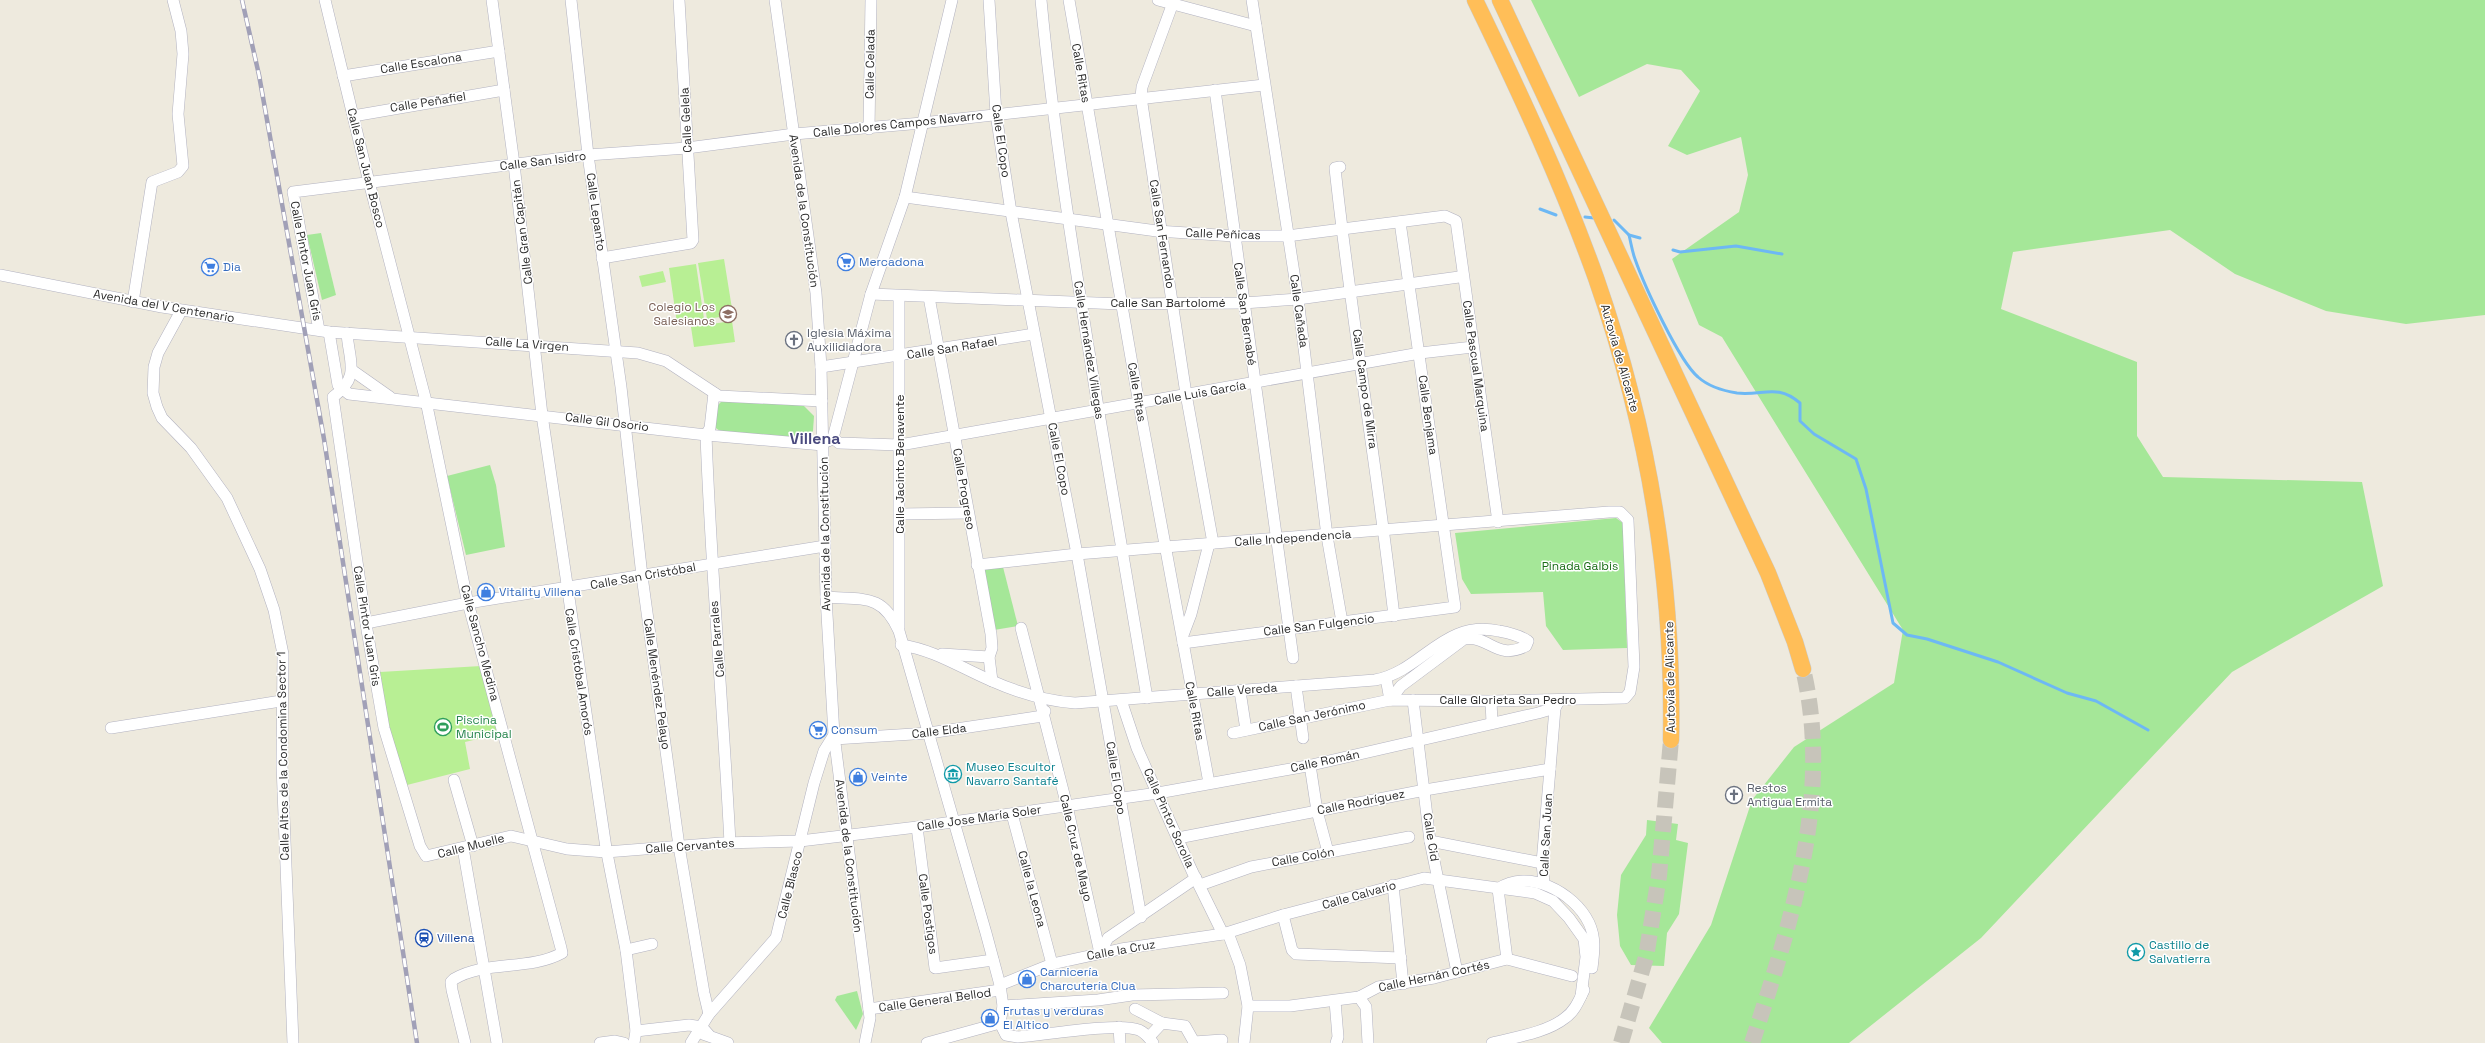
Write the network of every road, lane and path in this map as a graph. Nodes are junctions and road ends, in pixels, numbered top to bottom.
1 (173, 0) edge
2 (325, 0) edge
3 (492, 0) edge
4 (571, 0) edge
5 (679, 0) edge
6 (775, 0) edge
7 (871, 0) edge
8 (952, 0) edge
9 (989, 0) edge
10 (1041, 0) edge
11 (1069, 0) edge
12 (1158, 0) edge
13 (1252, 0) edge
14 (1475, 0) edge
15 (1500, 0) edge
16 (1174, 2) edge
17 (1256, 26) junction
18 (499, 51) junction
19 (344, 76) junction
20 (1264, 85) junction
21 (504, 90) junction
22 (1215, 90) junction
23 (1141, 97) junction
24 (1087, 104) junction
25 (1051, 108) junction
26 (996, 114) junction
27 (353, 116) junction
28 (922, 123) junction
29 (869, 129) junction
30 (794, 134) junction
31 (687, 148) junction
32 (588, 155) junction
33 (514, 164) junction
34 (1340, 167) dead end
35 (369, 182) junction
36 (293, 192) joint
37 (905, 197) junction
38 (1011, 212) junction
39 (1445, 216) joint
40 (1067, 220) junction
41 (1400, 222) junction
42 (1107, 225) junction
43 (1341, 230) junction
44 (1161, 231) junction
45 (1234, 236) junction
46 (1287, 236) junction
47 (602, 258) junction
48 (1463, 274) junction
49 (0, 275) edge
50 (1410, 284) junction
51 (1351, 292) junction
52 (871, 294) junction
53 (899, 297) junction
54 (929, 297) junction
55 (1298, 298) junction
56 (1028, 299) junction
57 (133, 302) junction
58 (1080, 302) junction
59 (1243, 303) junction
60 (1121, 304) junction
61 (1172, 304) junction
62 (182, 311) junction
63 (324, 331) junction
64 (347, 333) junction
65 (1034, 334) junction
66 (409, 336) junction
67 (533, 344) junction
68 (1473, 347) junction
69 (939, 349) junction
70 (616, 352) junction
71 (1420, 354) junction
72 (900, 356) junction
73 (852, 363) junction
74 (1361, 364) junction
75 (821, 367) junction
76 (353, 371) junction
77 (1308, 375) junction
78 (1254, 383) junction
79 (345, 392) junction
80 (714, 393) junction
81 (1186, 394) junction
82 (392, 398) junction
83 (426, 401) junction
84 (822, 401) junction
85 (1138, 404) junction
86 (1098, 409) junction
87 (542, 414) junction
88 (1052, 418) junction
89 (624, 424) junction
90 (706, 435) junction
91 (954, 435) junction
92 (833, 438) junction
93 (823, 445) junction
94 (900, 445) junction
95 (968, 513) junction
96 (900, 514) junction
97 (1498, 522) junction
98 (1444, 527) junction
99 (1384, 531) junction
100 (1327, 536) junction
101 (1276, 538) junction
102 (1211, 544) junction
103 (825, 546) junction
104 (1165, 547) junction
105 (1121, 551) junction
106 (1078, 554) junction
107 (711, 564) junction
108 (977, 565) junction
109 (642, 576) junction
110 (566, 588) junction
111 (826, 597) junction
112 (468, 603) junction
113 (1455, 607) joint
114 (1394, 616) junction
115 (1342, 622) junction
116 (366, 623) junction
117 (1021, 628) dead end
118 (1288, 628) junction
119 (899, 631) junction
120 (1462, 635) junction
121 (1183, 639) junction
122 (901, 645) junction
123 (936, 653) junction
124 (989, 657) junction
125 (1293, 658) dead end
126 (1803, 669) tunnel mouth
127 (1386, 678) junction
128 (992, 681) junction
129 (1296, 686) junction
130 (1240, 691) junction
131 (1192, 694) junction
132 (1038, 698) junction
133 (1147, 698) junction
134 (1625, 698) joint
135 (1121, 700) junction
136 (1390, 700) junction
137 (1413, 700) junction
138 (281, 701) junction
139 (1491, 701) junction
140 (1102, 702) junction
141 (1075, 703) junction
142 (1557, 704) junction
143 (1043, 716) junction
144 (1300, 718) junction
145 (1492, 723) junction
146 (111, 728) dead end
147 (1246, 730) junction
148 (929, 733) junction
149 (1233, 733) dead end
150 (834, 737) junction
151 (1303, 738) dead end
152 (1419, 739) junction
153 (1671, 740) tunnel mouth
154 (1310, 765) junction
155 (1547, 769) junction
156 (454, 780) dead end
157 (1209, 783) junction
158 (1425, 790) junction
159 (1158, 793) junction
160 (1120, 798) junction
161 (1067, 806) junction
162 (1318, 811) junction
163 (1012, 814) junction
164 (954, 822) junction
165 (917, 827) junction
166 (847, 834) junction
167 (1409, 837) dead end
168 (1178, 838) junction
169 (534, 841) junction
170 (800, 841) junction
171 (1430, 841) junction
172 (730, 843) junction
173 (679, 846) junction
174 (468, 847) junction
175 (606, 852) junction
176 (1328, 852) junction
177 (431, 856) joint
178 (1542, 863) junction
179 (1438, 880) junction
180 (1198, 882) junction
181 (1544, 883) junction
182 (1393, 885) junction
183 (1498, 889) junction
184 (1283, 915) junction
185 (1141, 917) junction
186 (1225, 933) junction
187 (652, 944) dead end
188 (626, 950) junction
189 (1100, 953) junction
190 (1400, 958) junction
191 (1507, 959) junction
192 (993, 960) junction
193 (1052, 964) junction
194 (485, 969) junction
195 (1457, 972) junction
196 (1572, 976) dead end
197 (1403, 984) junction
198 (1000, 988) junction
199 (1223, 993) dead end
200 (1581, 996) junction
201 (1359, 997) junction
202 (1335, 1001) junction
203 (1003, 1006) junction
204 (1248, 1006) junction
205 (869, 1009) junction
206 (1135, 1009) dead end
207 (710, 1014) junction
208 (1162, 1023) junction
209 (1001, 1025) junction
210 (1119, 1027) junction
211 (636, 1031) junction
212 (700, 1035) edge
213 (1019, 1040) edge
214 (1151, 1040) edge
215 (1222, 1040) dead end
216 (293, 1043) edge
217 (465, 1043) edge
218 (497, 1043) edge
219 (600, 1043) edge
220 (624, 1043) edge
221 (634, 1043) edge
222 (728, 1043) edge
223 (865, 1043) edge
224 (928, 1043) edge
225 (1120, 1043) edge
226 (1244, 1043) edge
227 (1336, 1043) edge
228 (1368, 1043) edge
229 (1492, 1043) edge

1 - 57 street
2 - 19 street, Calle San Juan Bosco
3 - 18 street, Calle Gran Capitán
4 - 32 street, Calle Lepanto
5 - 31 street, Calle Gelela
6 - 30 street, Avenida de la Constitución
7 - 29 street, Calle Celada
8 - 28 street
9 - 26 street, Calle El Copo
10 - 25 street, Calle Hernández Villegas
11 - 24 street, Calle Ritas
12 - 16 street
13 - 17 street, Calle Cañada
14 - 153 highway, Autovía de Alicante
15 - 126 highway
16 - 17 street
16 - 23 street, Calle San Fernando
17 - 20 street, Calle Cañada
18 - 19 street, Calle Escalona
18 - 21 street, Calle Gran Capitán
19 - 27 street, Calle San Juan Bosco
20 - 22 street, Calle Dolores Campos Navarro
20 - 46 street, Calle Cañada
21 - 27 street, Calle Peñafiel
21 - 33 street, Calle Gran Capitán
22 - 23 street, Calle Dolores Campos Navarro
22 - 45 street, Calle San Bernabé
23 - 24 street, Calle Dolores Campos Navarro
23 - 44 street, Calle San Fernando
24 - 25 street, Calle Dolores Campos Navarro
24 - 42 street, Calle Ritas
25 - 26 street, Calle Dolores Campos Navarro
25 - 40 street, Calle Hernández Villegas
26 - 28 street, Calle Dolores Campos Navarro
26 - 38 street, Calle El Copo
27 - 35 street, Calle San Juan Bosco
28 - 29 street, Calle Dolores Campos Navarro
28 - 37 street
29 - 30 street, Calle Dolores Campos Navarro
30 - 31 street, Calle San Isidro
30 - 75 street, Avenida de la Constitución
31 - 32 street, Calle San Isidro
31 - 47 street, Calle Gelela
32 - 33 street, Calle San Isidro
32 - 47 street, Calle Lepanto
33 - 35 street, Calle San Isidro
33 - 67 street, Calle Gran Capitán
34 - 43 street, Calle Campo de Mirra
35 - 36 street, Calle San Isidro
35 - 66 street, Calle San Juan Bosco
36 - 63 street, Calle Pintor Juan Gris
37 - 38 street, Calle Peñicas
37 - 52 street
38 - 40 street, Calle Peñicas
38 - 56 street, Calle El Copo
39 - 41 street, Calle Peñicas
39 - 48 street, Calle Pascual Marquina
40 - 42 street, Calle Peñicas
40 - 58 street, Calle Hernández Villegas
41 - 43 street, Calle Peñicas
41 - 50 street, Calle Benjama
42 - 44 street, Calle Peñicas
42 - 60 street, Calle Ritas
43 - 46 street, Calle Peñicas
43 - 51 street, Calle Campo de Mirra
44 - 45 street, Calle Peñicas
44 - 61 street, Calle San Fernando
45 - 46 street, Calle Peñicas
45 - 59 street, Calle San Bernabé
46 - 55 street, Calle Cañada
47 - 70 street, Calle Lepanto
48 - 50 street, Calle San Bartolomé
48 - 68 street, Calle Pascual Marquina
49 - 57 street, Avenida del V Centenario
50 - 51 street, Calle San Bartolomé
50 - 71 street, Calle Benjama
51 - 55 street, Calle San Bartolomé
51 - 74 street, Calle Campo de Mirra
52 - 53 street, Calle San Bartolomé
52 - 73 street
53 - 54 street, Calle San Bartolomé
53 - 72 street, Calle Jacinto Benavente
54 - 56 street, Calle San Bartolomé
54 - 69 street, Calle Progreso
55 - 59 street, Calle San Bartolomé
55 - 77 street, Calle Cañada
56 - 58 street, Calle San Bartolomé
56 - 65 street, Calle El Copo
57 - 62 street, Avenida del V Centenario
58 - 60 street, Calle San Bartolomé
58 - 86 street, Calle Hernández Villegas
59 - 61 street, Calle San Bartolomé
59 - 78 street, Calle San Bernabé
60 - 61 street, Calle San Bartolomé
60 - 85 street, Calle Ritas
61 - 81 street, Calle San Fernando
62 - 63 street, Avenida del V Centenario
62 - 138 street, Calle Altos de la Condomina Sector 1
63 - 64 street, Calle La Virgen
63 - 79 street, Calle Pintor Juan Gris
64 - 66 street, Calle La Virgen
64 - 76 street
65 - 69 street, Calle San Rafael
65 - 88 street, Calle El Copo
66 - 67 street, Calle La Virgen
66 - 83 street, Calle Sancho Medina
67 - 70 street, Calle La Virgen
67 - 87 street, Calle Cristóbal Amorós
68 - 71 street, Calle Luis García
68 - 97 street, Calle Pascual Marquina
69 - 72 street, Calle San Rafael
69 - 91 street, Calle Progreso
70 - 80 street, Calle La Virgen
70 - 89 street, Calle Menéndez Pelayo
71 - 74 street, Calle Luis García
71 - 98 street, Calle Benjama
72 - 73 street, Calle San Rafael
72 - 94 street, Calle Jacinto Benavente
73 - 75 street, Calle San Rafael
73 - 92 street
74 - 77 street, Calle Luis García
74 - 99 street, Calle Campo de Mirra
75 - 84 street, Avenida de la Constitución
76 - 79 street, Calle Pintor Juan Gris
76 - 82 street, Calle Gil Osorio
77 - 78 street, Calle Luis García
77 - 100 street, Calle Cañada
78 - 81 street, Calle Luis García
78 - 101 street, Calle San Bernabé
79 - 82 street, Calle Gil Osorio
79 - 116 street, Calle Pintor Juan Gris
80 - 84 street, Calle La Virgen
80 - 90 street, Calle Parrales
81 - 85 street, Calle Luis García
81 - 102 street, Calle San Fernando
82 - 83 street, Calle Gil Osorio
83 - 87 street, Calle Gil Osorio
83 - 112 street, Calle Sancho Medina
84 - 93 street, Avenida de la Constitución
85 - 86 street, Calle Luis García
85 - 104 street, Calle Ritas
86 - 88 street, Calle Luis García
86 - 105 street, Calle Hernández Villegas
87 - 89 street, Calle Gil Osorio
87 - 110 street, Calle Cristóbal Amorós
88 - 91 street, Calle Luis García
88 - 106 street, Calle El Copo
89 - 90 street, Calle Gil Osorio
89 - 109 street, Calle Menéndez Pelayo
90 - 93 street, Calle Gil Osorio
90 - 107 street, Calle Parrales
91 - 94 street, Calle Luis García
91 - 95 street, Calle Progreso
92 - 93 street
92 - 94 street, Calle Luis García
93 - 103 street, Avenida de la Constitución
94 - 96 street, Calle Jacinto Benavente
95 - 96 street
95 - 108 street, Calle Progreso
96 - 119 street, Calle Jacinto Benavente
97 - 98 street, Calle Independencia
97 - 134 street, Calle Independencia
98 - 99 street, Calle Independencia
98 - 113 street, Calle Benjama
99 - 100 street, Calle Independencia
99 - 114 street, Calle Campo de Mirra
100 - 101 street, Calle Independencia
100 - 115 street, Calle Cañada
101 - 102 street, Calle Independencia
101 - 118 street, Calle San Bernabé
102 - 104 street, Calle Independencia
102 - 121 street, Calle San Fernando
103 - 107 street, Calle San Cristóbal
103 - 111 street, Avenida de la Constitución
104 - 105 street, Calle Independencia
104 - 121 street, Calle Ritas
105 - 106 street, Calle Independencia
105 - 133 street, Calle Hernández Villegas
106 - 108 street, Calle Independencia
106 - 140 street, Calle El Copo
107 - 109 street, Calle San Cristóbal
107 - 172 street, Calle Parrales
108 - 124 street, Calle Progreso
109 - 110 street, Calle San Cristóbal
109 - 173 street, Calle Menéndez Pelayo
110 - 112 street, Calle San Cristóbal
110 - 175 street, Calle Cristóbal Amorós
111 - 119 street
111 - 150 street, Avenida de la Constitución
112 - 116 street, Calle San Cristóbal
112 - 169 street, Calle Sancho Medina
113 - 114 street, Calle San Fulgencio
114 - 115 street, Calle San Fulgencio
115 - 118 street, Calle San Fulgencio
116 - 177 street, Calle Pintor Juan Gris
117 - 132 street, Calle Cruz de Mayo
118 - 121 street, Calle San Fulgencio
118 - 125 street, Calle San Bernabé
119 - 122 street
120 - 120 street
120 - 127 street
120 - 136 street
121 - 131 street, Calle Ritas
122 - 123 street
122 - 148 street
123 - 124 street
123 - 128 street, Calle Vereda
124 - 128 street, Calle Progreso
127 - 129 street, Calle Vereda
127 - 136 street
128 - 132 street, Calle Vereda
129 - 130 street, Calle Vereda
129 - 144 street
130 - 131 street, Calle Vereda
130 - 147 street
131 - 133 street, Calle Vereda
131 - 157 street, Calle Ritas
132 - 141 street, Calle Vereda
132 - 143 street, Calle Cruz de Mayo
133 - 135 street, Calle Vereda
134 - 142 street, Calle Glorieta San Pedro
135 - 140 street, Calle Vereda
135 - 159 street, Calle Pintor Sorolla
136 - 137 street, Calle Glorieta San Pedro
136 - 144 street, Calle San Jerónimo
137 - 139 street, Calle Glorieta San Pedro
137 - 152 street, Calle Cid
138 - 146 street
138 - 216 street, Calle Altos de la Condomina Sector 1
139 - 142 street, Calle Glorieta San Pedro
139 - 145 street
140 - 141 street, Calle Vereda
140 - 160 street, Calle El Copo
141 - 143 street, Calle Vereda
142 - 145 street, Calle Román
142 - 155 street, Calle San Juan
143 - 148 street, Calle Elda
143 - 161 street, Calle Cruz de Mayo
144 - 147 street, Calle San Jerónimo
144 - 151 street
145 - 152 street, Calle Román
147 - 149 street, Calle San Jerónimo
148 - 150 street, Calle Elda
148 - 164 street
150 - 166 street, Avenida de la Constitución
150 - 170 street, Calle Blasco
152 - 154 street, Calle Román
152 - 158 street, Calle Cid
154 - 157 street, Calle Román
154 - 162 street
155 - 158 street, Calle Rodríguez
155 - 178 street, Calle San Juan
156 - 174 street
157 - 159 street, Calle Román
158 - 162 street, Calle Rodríguez
158 - 171 street, Calle Cid
159 - 160 street, Calle Jose María Soler
159 - 168 street, Calle Pintor Sorolla
160 - 161 street, Calle Jose María Soler
160 - 185 street, Calle El Copo
161 - 163 street, Calle Jose María Soler
161 - 189 street, Calle Cruz de Mayo
162 - 168 street, Calle Rodríguez
162 - 176 street
163 - 164 street, Calle Jose María Soler
163 - 193 street, Calle la Leona
164 - 165 street, Calle Jose María Soler
164 - 192 street
165 - 166 street, Calle Jose María Soler
165 - 192 street, Calle Postigos
166 - 170 street, Calle Cervantes
166 - 205 street, Avenida de la Constitución
167 - 176 street, Calle Colón
168 - 180 street, Calle Pintor Sorolla
169 - 174 street, Calle Muelle
169 - 175 street, Calle Cervantes
169 - 194 street, Calle Sancho Medina
170 - 172 street, Calle Cervantes
170 - 207 street, Calle Blasco
171 - 178 street
171 - 179 street, Calle Cid
172 - 173 street, Calle Cervantes
173 - 175 street, Calle Cervantes
173 - 207 street, Calle Menéndez Pelayo
174 - 177 street, Calle Muelle
174 - 194 street
175 - 188 street, Calle Cristóbal Amorós
176 - 180 street, Calle Colón
178 - 181 street, Calle San Juan
179 - 182 street, Calle Calvario
179 - 183 street, Calle Calvario
179 - 195 street, Calle Cid
180 - 185 street, Calle Colón
180 - 186 street, Calle Pintor Sorolla
181 - 183 street, Calle Calvario
181 - 200 street, Calle San Juan
182 - 184 street, Calle Calvario
182 - 190 street
183 - 191 street
183 - 200 street, Calle Calvario
184 - 186 street, Calle Calvario
184 - 190 street
185 - 189 street, Calle Colón
186 - 189 street, Calle la Cruz
186 - 204 street, Calle Pintor Sorolla
187 - 188 street
188 - 211 street, Calle Cristóbal Amorós
189 - 193 street, Calle la Cruz
190 - 197 street
191 - 195 street, Calle Hernán Cortés
191 - 196 street, Calle Hernán Cortés
192 - 198 street
193 - 198 street, Calle la Cruz
194 - 217 street
194 - 218 street
195 - 197 street, Calle Hernán Cortés
197 - 201 street, Calle Hernán Cortés
198 - 203 street
198 - 205 street, Calle General Bellod
199 - 203 street
200 - 229 street, Calle San Juan
201 - 202 street, Calle Hernán Cortés
201 - 228 street
202 - 204 street, Calle Hernán Cortés
202 - 227 street
203 - 209 street
204 - 226 street, Calle Pintor Sorolla
205 - 223 street, Avenida de la Constitución
206 - 208 street
207 - 212 street, Calle Blasco
208 - 214 street
208 - 215 street
209 - 213 street
209 - 224 street
210 - 213 street
210 - 214 street
210 - 225 street
211 - 212 street
211 - 221 street, Calle Cristóbal Amorós
212 - 222 street
219 - 220 street

